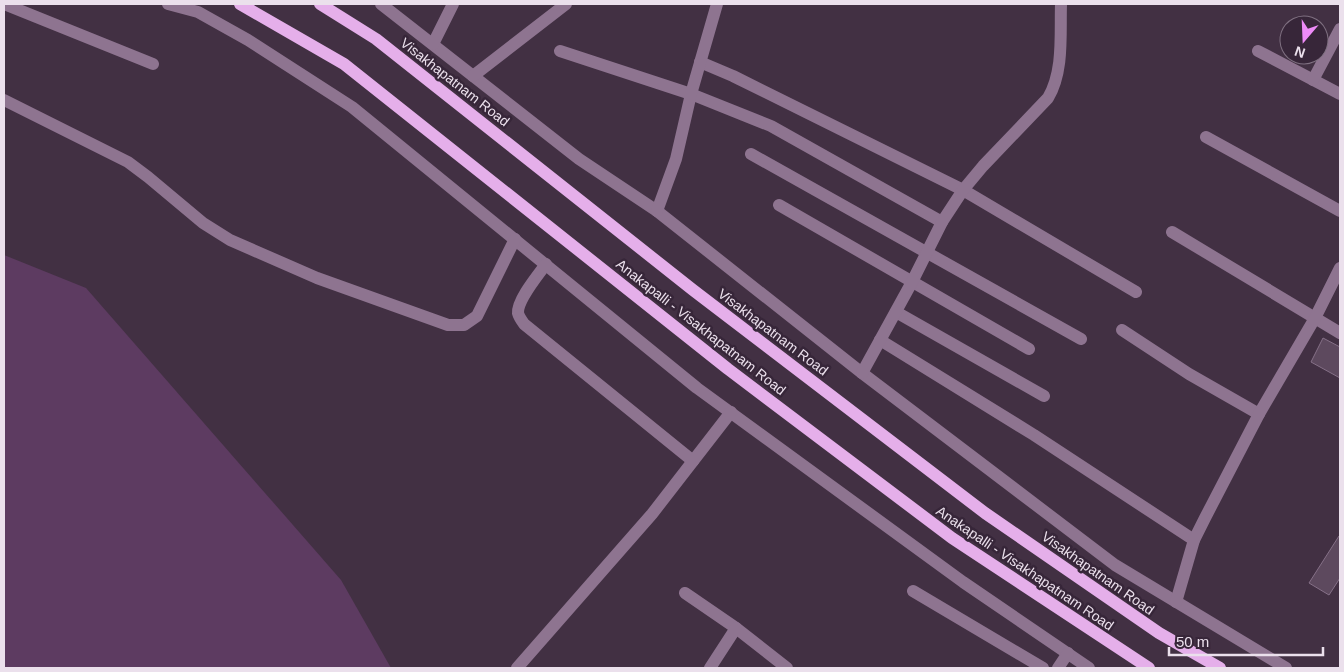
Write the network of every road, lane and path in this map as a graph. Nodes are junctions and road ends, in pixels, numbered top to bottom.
1 (4, 4) edge
2 (168, 4) edge
3 (240, 4) edge
4 (320, 4) edge
5 (381, 4) edge
6 (453, 4) edge
7 (566, 4) edge
8 (717, 4) edge
9 (1061, 4) edge
10 (1340, 29) edge
11 (433, 44) junction
12 (560, 51) dead end
13 (1258, 51) dead end
14 (700, 62) junction
15 (153, 64) dead end
16 (473, 76) junction
17 (1313, 80) junction
18 (691, 94) junction
19 (1340, 94) edge
20 (4, 100) edge
21 (1206, 137) dead end
22 (751, 154) dead end
23 (964, 190) junction
24 (779, 205) dead end
25 (1340, 211) edge
26 (657, 212) junction
27 (942, 222) junction
28 (1172, 232) dead end
29 (515, 240) junction
30 (926, 252) junction
31 (546, 264) junction
32 (1340, 268) edge
33 (912, 282) junction
34 (1136, 292) dead end
35 (896, 312) junction
36 (1315, 318) junction
37 (1122, 330) dead end
38 (1340, 333) edge
39 (1081, 339) dead end
40 (880, 340) junction
41 (1029, 349) dead end
42 (862, 374) junction
43 (1044, 396) dead end
44 (731, 412) junction
45 (1259, 414) junction
46 (693, 461) junction
47 (1194, 540) junction
48 (913, 590) dead end
49 (685, 593) dead end
50 (1176, 602) junction
51 (736, 628) junction
52 (1068, 653) junction
53 (517, 668) edge
54 (710, 668) edge
55 (787, 668) edge
56 (1043, 668) edge
57 (1058, 668) edge
58 (1089, 668) edge
59 (1149, 668) edge
60 (1220, 668) edge
61 (1286, 668) edge

1 - 15 street
2 - 29 street
3 - 59 main road, Anakapalli - Visakhapatnam Road
4 - 60 main road, Visakhapatnam Road
5 - 11 street
6 - 11 street
7 - 16 street
8 - 14 street
9 - 23 street
10 - 17 street
11 - 16 street
12 - 18 street
13 - 17 street
14 - 18 street
14 - 23 street
16 - 26 street
17 - 19 street
18 - 26 street
18 - 27 street
20 - 29 street
21 - 25 street
22 - 30 street
23 - 27 street
23 - 34 street
24 - 33 street
26 - 42 street
27 - 30 street
28 - 36 street
29 - 31 street
30 - 33 street
30 - 39 street
31 - 44 street
31 - 46 street
32 - 36 street
33 - 35 street
33 - 41 street
35 - 40 street
35 - 43 street
36 - 38 street
36 - 45 street
37 - 45 street
40 - 42 street
40 - 47 street
42 - 50 street
44 - 46 street
44 - 52 street
45 - 47 street
46 - 53 street
47 - 50 street
48 - 56 street
49 - 51 street
50 - 61 street
51 - 54 street
51 - 55 street
52 - 57 street
52 - 58 street

